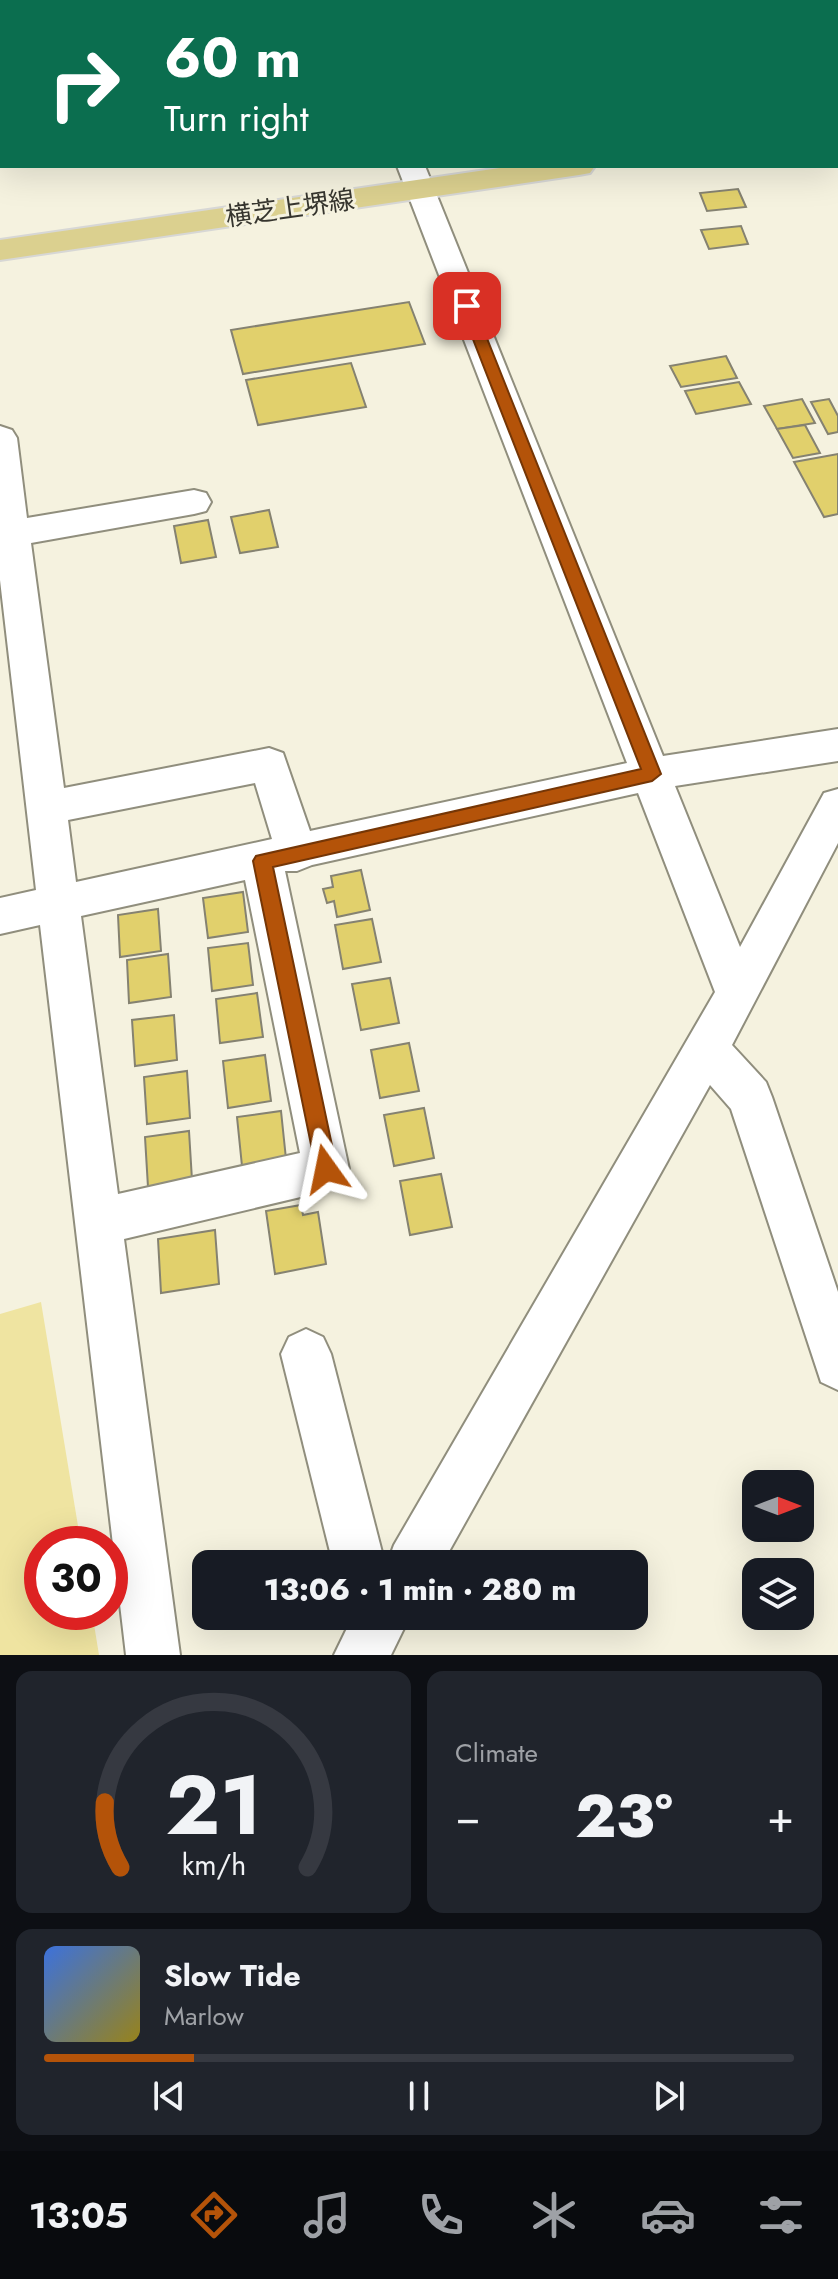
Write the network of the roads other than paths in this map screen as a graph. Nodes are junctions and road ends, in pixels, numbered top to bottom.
1 (552, 168) edge
2 (416, 178) edge
3 (0, 250) edge
4 (0, 438) edge
5 (194, 502) dead end
6 (12, 533) junction
7 (838, 745) edge
8 (652, 774) junction
9 (838, 805) edge
10 (45, 808) junction
11 (280, 857) junction
12 (57, 905) junction
13 (0, 916) edge
14 (736, 991) junction
15 (707, 1049) junction
16 (98, 1222) junction
17 (306, 1354) dead end
18 (838, 1365) edge
19 (355, 1550) edge
20 (421, 1550) edge
21 (153, 1655) edge

1 - 2 main road, 横芝上堺線
2 - 3 main road, 横芝上堺線
2 - 8 street
4 - 6 street
5 - 6 street
6 - 10 street
7 - 8 street
8 - 11 street
8 - 14 street
9 - 14 street
10 - 11 street
10 - 12 street
11 - 12 street
11 - 16 street
12 - 13 street
12 - 16 street
14 - 15 street
15 - 18 street
15 - 20 street
16 - 21 street
17 - 19 street

